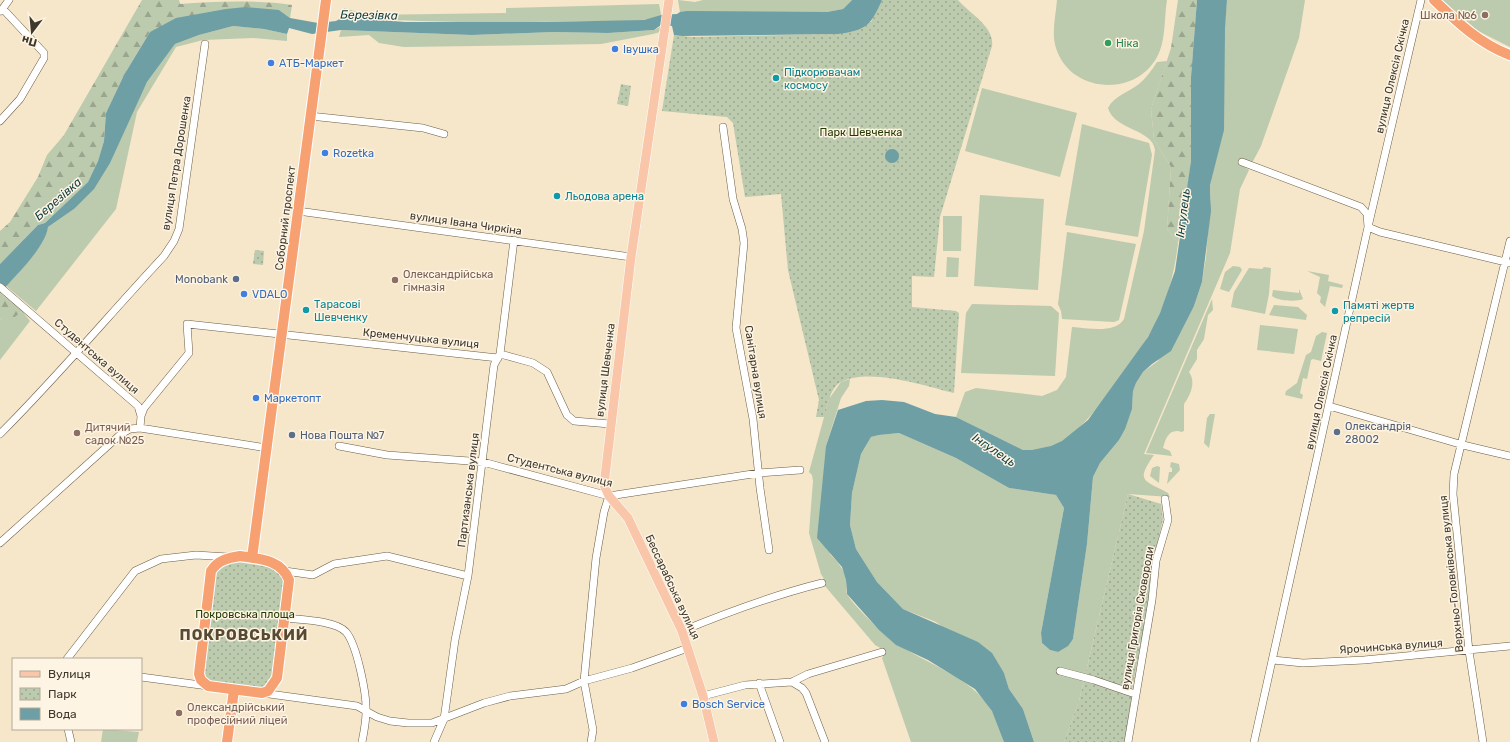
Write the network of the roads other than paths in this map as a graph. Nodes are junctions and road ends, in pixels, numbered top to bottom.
1 (9, 0) edge
2 (1421, 0) edge
3 (1434, 0) edge
4 (325, 2) edge
5 (669, 2) edge
6 (1, 11) edge
7 (205, 44) dead end
8 (1510, 55) edge
9 (310, 116) junction
10 (0, 121) edge
11 (723, 127) dead end
12 (444, 134) dead end
13 (1242, 162) dead end
14 (298, 211) junction
15 (1368, 227) junction
16 (514, 240) junction
17 (1510, 241) edge
18 (631, 257) junction
19 (1508, 263) edge
20 (0, 287) edge
21 (282, 334) junction
22 (76, 352) junction
23 (499, 356) junction
24 (1329, 406) junction
25 (141, 416) junction
26 (610, 424) junction
27 (140, 428) junction
28 (0, 434) edge
29 (1463, 445) junction
30 (339, 446) dead end
31 (267, 448) junction
32 (1510, 456) edge
33 (483, 462) junction
34 (800, 470) dead end
35 (759, 473) junction
36 (609, 496) junction
37 (1165, 499) dead end
38 (0, 543) edge
39 (769, 550) dead end
40 (230, 557) junction
41 (252, 558) junction
42 (286, 571) junction
43 (468, 576) junction
44 (822, 583) dead end
45 (284, 618) junction
46 (682, 631) junction
47 (1510, 646) edge
48 (688, 648) junction
49 (1470, 651) junction
50 (882, 652) dead end
51 (68, 658) edge
52 (1273, 660) junction
53 (1060, 671) dead end
54 (142, 677) edge
55 (584, 681) junction
56 (792, 682) junction
57 (760, 683) junction
58 (208, 686) junction
59 (234, 690) junction
60 (262, 693) junction
61 (1134, 694) junction
62 (703, 696) junction
63 (366, 710) junction
64 (444, 718) junction
65 (68, 730) edge
66 (71, 742) edge
67 (227, 742) edge
68 (362, 742) edge
69 (434, 742) edge
70 (591, 742) edge
71 (714, 742) edge
72 (780, 742) edge
73 (825, 742) edge
74 (1128, 742) edge
75 (1254, 742) edge
76 (1483, 742) edge

1 - 6 street
2 - 15 street, вулиця Олексія Скічка
3 - 8 highway
4 - 9 highway, Соборний проспект
5 - 18 main road, вулиця Шевченка
6 - 10 street
7 - 22 street, вулиця Петра Дорошенка
9 - 12 street
9 - 14 highway, Соборний проспект
11 - 35 street, Санітарна вулиця
13 - 15 street
14 - 16 street, вулиця Івана Чиркіна
14 - 21 highway, Соборний проспект
15 - 19 street
15 - 24 street, вулиця Олексія Скічка
16 - 18 street, вулиця Івана Чиркіна
16 - 23 street, Партизанська вулиця
17 - 19 street, Верхньо-Головківська вулиця
18 - 26 main road, вулиця Шевченка
19 - 29 street, Верхньо-Головківська вулиця
20 - 22 street, Студентська вулиця
21 - 23 street, Кременчуцька вулиця
21 - 25 street, Кременчуцька вулиця
21 - 31 highway, Соборний проспект
22 - 25 street, Студентська вулиця
22 - 28 street, вулиця Петра Дорошенка
23 - 26 street, Кременчуцька вулиця
23 - 33 street, Партизанська вулиця
24 - 29 street
24 - 52 street, вулиця Олексія Скічка
25 - 27 street
26 - 36 main road, вулиця Шевченка
27 - 31 street
27 - 38 street
29 - 32 street
29 - 49 street, Верхньо-Головківська вулиця
30 - 33 street, Студентська вулиця
31 - 41 highway, Соборний проспект
33 - 36 street, Студентська вулиця
33 - 43 street, Партизанська вулиця
34 - 35 street, Студентська вулиця
35 - 36 street, Студентська вулиця
35 - 39 street, Санітарна вулиця
36 - 46 main road, Бессарабська вулиця
36 - 55 street, вулиця Шевченка
37 - 61 street, вулиця Григорія Сковороди
40 - 41 highway
40 - 51 street
40 - 58 highway
41 - 42 highway
42 - 43 street
42 - 45 highway
43 - 64 street, Партизанська вулиця
44 - 46 street
45 - 60 highway
45 - 63 street
46 - 48 main road, Бессарабська вулиця
47 - 49 street, Ярочинська вулиця
48 - 55 street
48 - 62 main road, Бессарабська вулиця
49 - 52 street, Ярочинська вулиця
49 - 76 street, Верхньо-Головківська вулиця
50 - 56 street
52 - 75 street, вулиця Олексія Скічка
53 - 61 street
54 - 58 street
55 - 64 street
55 - 70 street, вулиця Шевченка
56 - 57 street
56 - 73 street
57 - 62 street
57 - 72 street
58 - 59 highway
59 - 60 highway
59 - 67 highway
60 - 63 street
61 - 74 street, вулиця Григорія Сковороди
62 - 71 main road, Бессарабська вулиця
63 - 64 street
63 - 68 street
64 - 69 street, Партизанська вулиця
65 - 66 street

